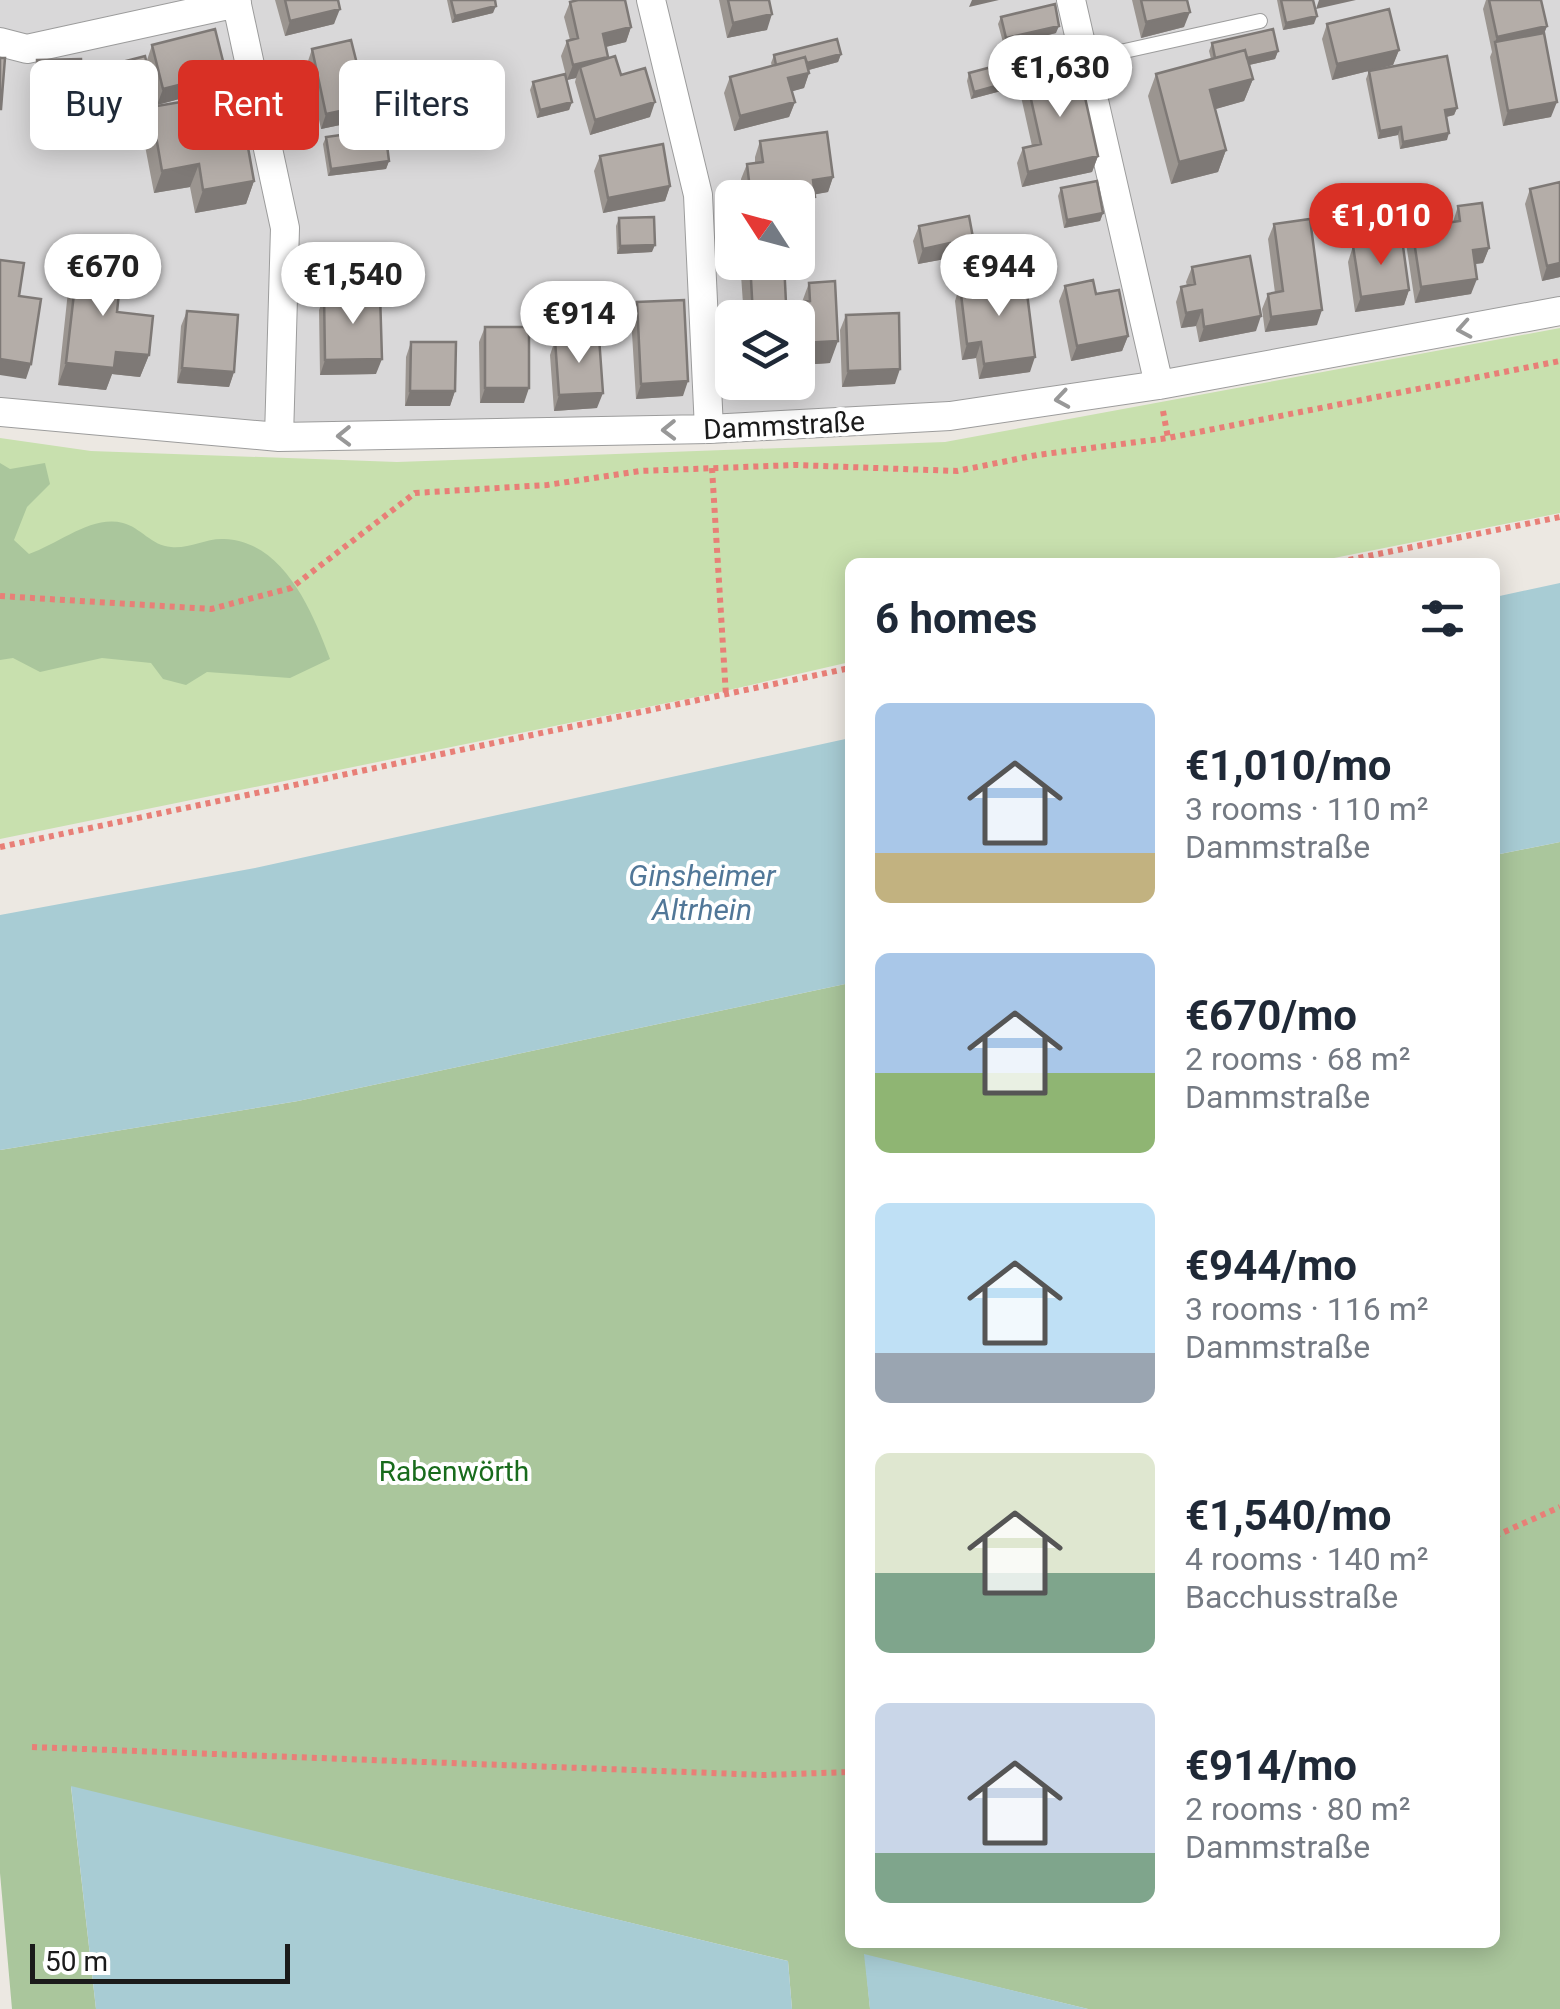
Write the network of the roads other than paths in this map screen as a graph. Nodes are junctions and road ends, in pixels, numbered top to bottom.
1 (651, 0) edge
2 (1071, 0) edge
3 (236, 2) edge
4 (1260, 21) dead end
5 (0, 42) edge
6 (1084, 60) junction
7 (1560, 311) edge
8 (1158, 385) junction
9 (0, 412) edge
10 (710, 429) junction
11 (279, 437) junction

1 - 10 street
2 - 6 street
3 - 5 street
3 - 11 street
4 - 6 lane
6 - 8 street
7 -> 8 street, Dammstraße
8 -> 10 street, Dammstraße
9 - 11 street, Dammstraße
10 -> 11 street, Dammstraße

